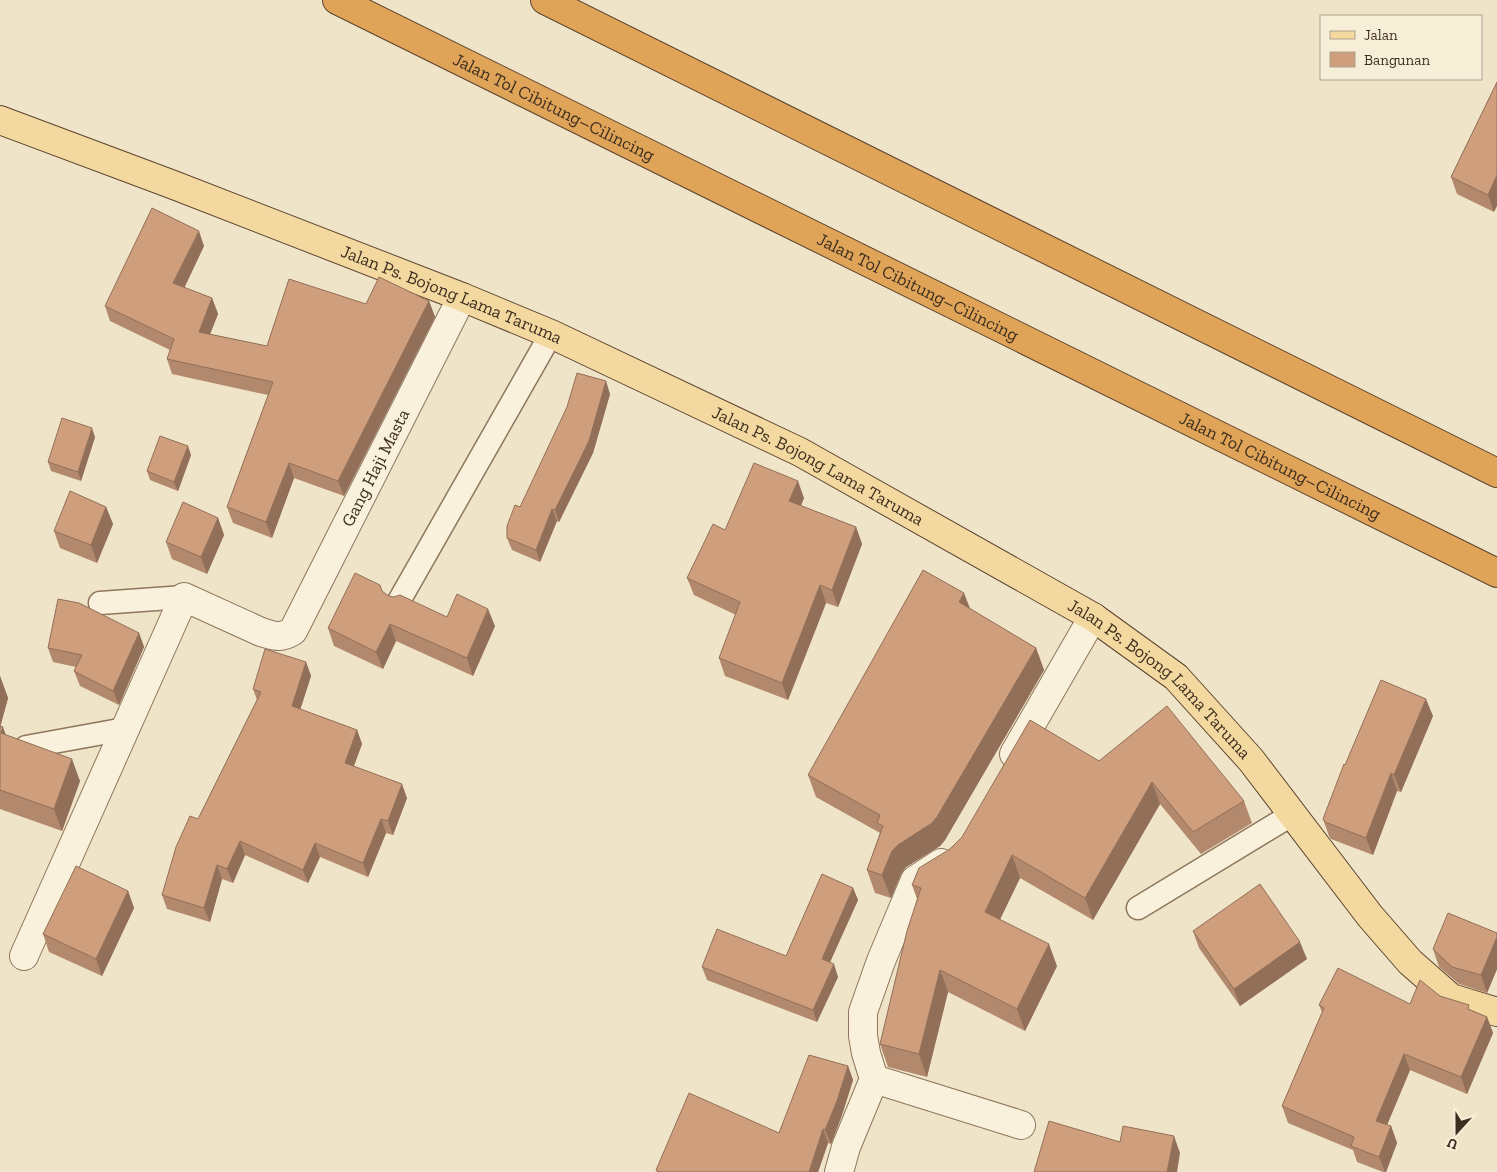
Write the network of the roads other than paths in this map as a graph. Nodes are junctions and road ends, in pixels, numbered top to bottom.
1 (337, 0) edge
2 (545, 0) edge
3 (0, 120) edge
4 (462, 297) junction
5 (551, 334) junction
6 (1497, 474) edge
7 (1497, 573) edge
8 (184, 598) junction
9 (399, 601) edge
10 (100, 603) dead end
11 (1094, 617) junction
12 (125, 729) junction
13 (26, 747) edge
14 (1003, 772) edge
15 (1293, 814) junction
16 (958, 849) edge
17 (1138, 908) dead end
18 (24, 956) dead end
19 (1497, 1012) edge
20 (874, 1079) junction
21 (1021, 1125) dead end
22 (839, 1172) edge

1 - 7 highway, Jalan Tol Cibitung–Cilincing
2 - 6 highway
3 - 4 main road, Jalan Ps. Bojong Lama Taruma
4 - 5 main road, Jalan Ps. Bojong Lama Taruma
4 - 8 street, Gang Haji Masta
5 - 9 lane
5 - 11 main road, Jalan Ps. Bojong Lama Taruma
8 - 10 lane
8 - 12 street
11 - 14 street
11 - 15 main road, Jalan Ps. Bojong Lama Taruma
12 - 13 lane
12 - 18 street
15 - 17 lane
15 - 19 main road, Jalan Ps. Bojong Lama Taruma
16 - 20 street
20 - 21 street
20 - 22 street

